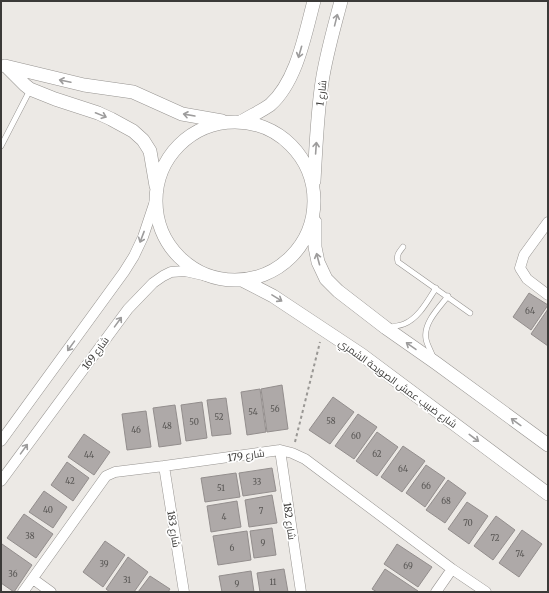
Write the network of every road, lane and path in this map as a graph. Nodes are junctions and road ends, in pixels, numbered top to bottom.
1 (314, 1) edge
2 (341, 1) edge
3 (3, 64) edge
4 (30, 89) junction
5 (234, 122) junction
6 (1, 146) edge
7 (314, 187) junction
8 (156, 195) junction
9 (314, 213) junction
10 (548, 222) edge
11 (403, 247) dead end
12 (216, 278) junction
13 (242, 280) junction
14 (436, 288) junction
15 (548, 295) edge
16 (448, 296) junction
17 (470, 313) dead end
18 (386, 328) junction
19 (323, 329) junction
20 (436, 363) junction
21 (1, 441) edge
22 (548, 445) edge
23 (280, 450) junction
24 (292, 453) junction
25 (164, 466) junction
26 (1, 481) edge
27 (548, 494) edge
28 (452, 569) junction
29 (33, 579) junction
30 (23, 592) edge
31 (51, 592) edge
32 (184, 592) edge
33 (301, 592) edge
34 (436, 592) edge
35 (486, 592) edge

1 -> 5 street
7 -> 2 street, شارع 1
3 - 4 street
5 -> 3 street
4 - 6 lane
4 -> 8 street
5 - 7 street
5 - 8 street
7 - 9 street, شارع 1
8 - 12 street
8 -> 21 street
9 - 13 street
18 -> 9 street
10 - 15 street
11 - 14 lane
12 - 13 street
26 -> 12 street, شارع 169
13 -> 19 street, شارع ضبيب عمش الصويحة الشمري
14 - 16 lane
14 - 18 lane
16 - 17 lane
16 - 20 lane
20 -> 18 street
19 - 24 path
19 -> 27 street, شارع ضبيب عمش الصويحة الشمري
22 -> 20 street
23 - 24 street, شارع 179
23 - 25 street, شارع 179
23 - 33 street, شارع 182
24 - 28 street, شارع 179
25 - 29 street, شارع 179
25 - 32 street, شارع 183
28 - 34 street
28 - 35 street, شارع 179
29 - 30 street, شارع 179
29 - 31 street

